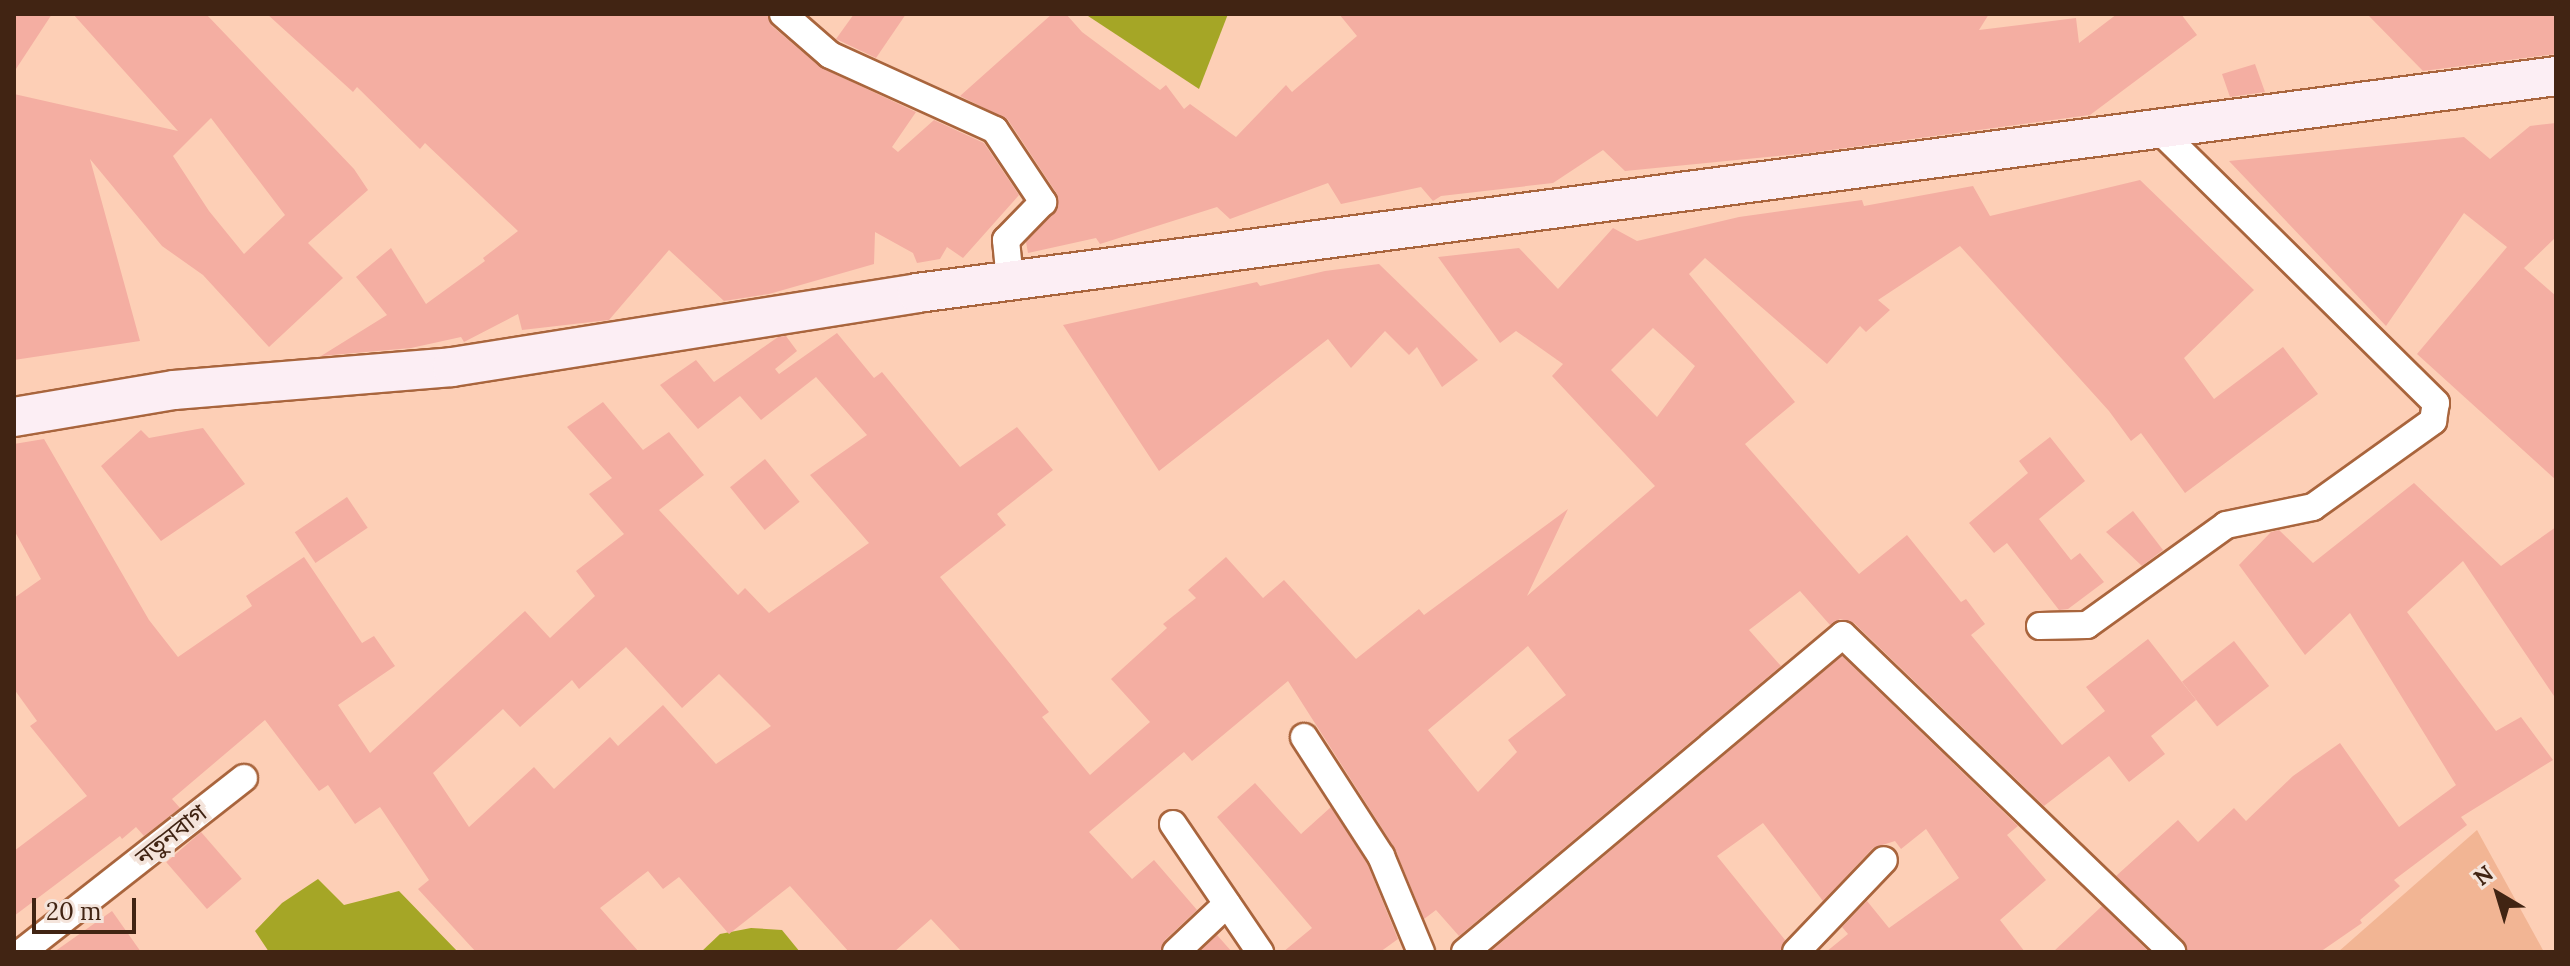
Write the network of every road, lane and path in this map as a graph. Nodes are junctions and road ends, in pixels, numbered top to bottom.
1 (783, 14) edge
2 (2556, 76) edge
3 (2157, 128) junction
4 (1010, 281) junction
5 (14, 417) edge
6 (2040, 626) dead end
7 (1304, 737) dead end
8 (244, 778) dead end
9 (1173, 824) dead end
10 (1884, 860) dead end
11 (1227, 904) junction
12 (22, 952) edge
13 (1176, 952) edge
14 (1260, 952) edge
15 (1421, 952) edge
16 (1465, 952) edge
17 (1796, 952) edge
18 (2172, 952) edge

1 - 4 street
2 - 3 street
3 - 4 street
3 - 6 street
4 - 5 street
7 - 15 street
8 - 12 street, নতুনবাগ
9 - 11 street
10 - 17 street
11 - 13 street
11 - 14 street
16 - 18 street

